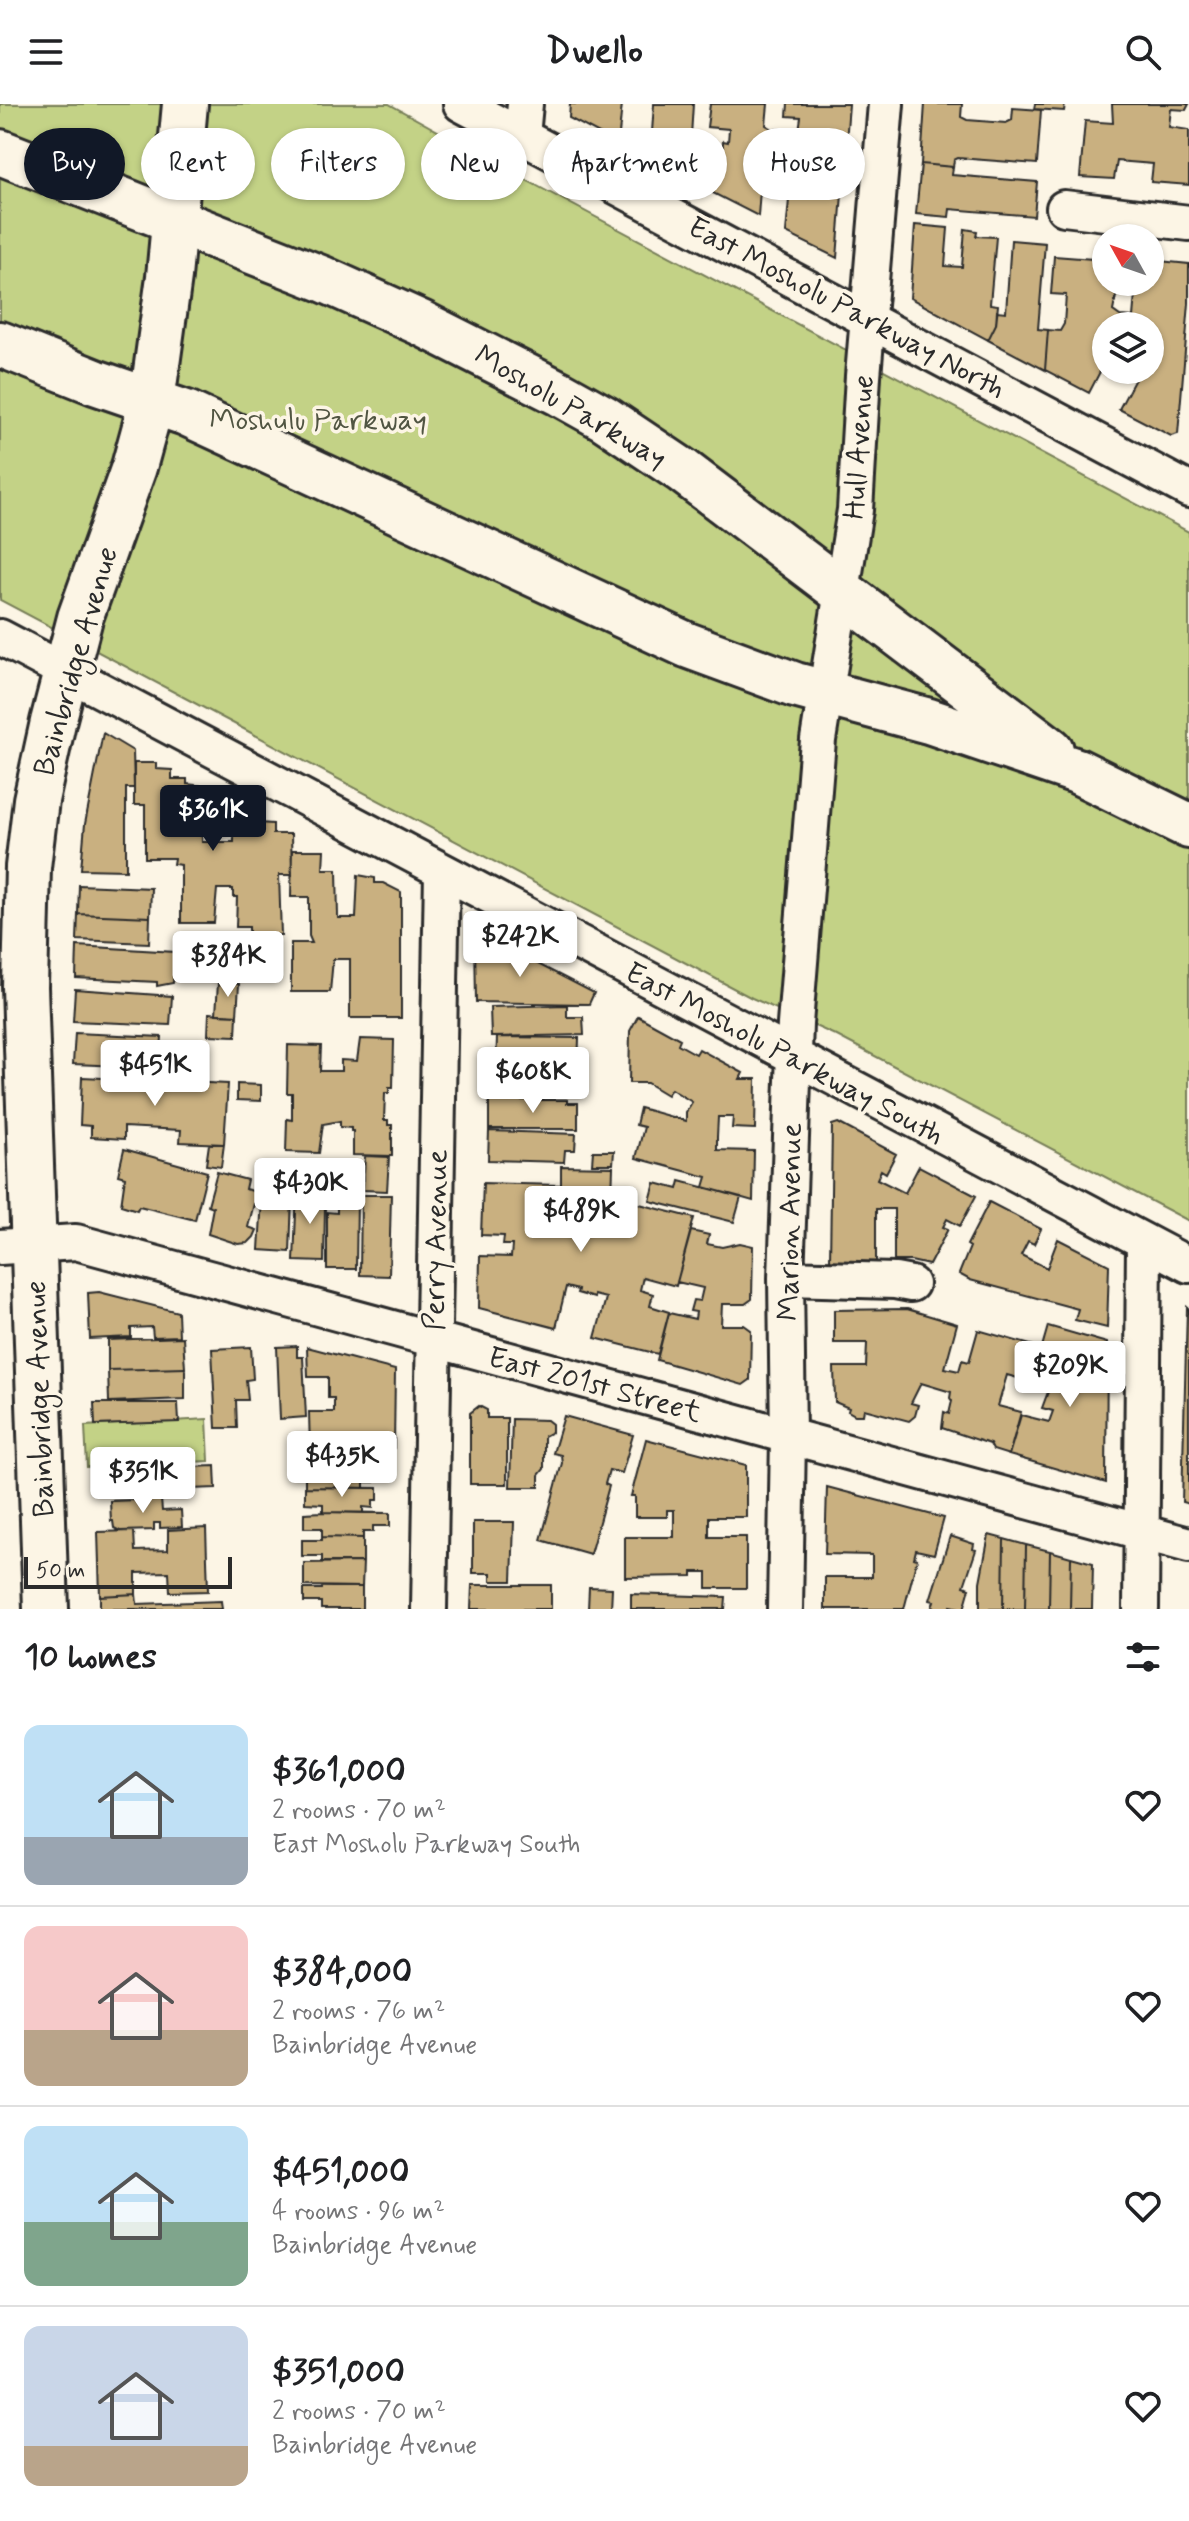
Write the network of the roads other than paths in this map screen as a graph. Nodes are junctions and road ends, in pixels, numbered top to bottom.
1 (185, 104) edge
2 (461, 104) edge
3 (886, 104) edge
4 (524, 120) edge
5 (0, 152) edge
6 (1064, 208) dead end
7 (173, 218) junction
8 (1189, 223) edge
9 (869, 319) junction
10 (0, 344) edge
11 (152, 401) junction
12 (1189, 490) edge
13 (842, 590) junction
14 (0, 637) edge
15 (66, 672) junction
16 (826, 693) junction
17 (1077, 771) junction
18 (1189, 826) edge
19 (442, 872) junction
20 (793, 1058) junction
21 (1144, 1242) junction
22 (17, 1246) edge
23 (1189, 1265) edge
24 (786, 1278) junction
25 (911, 1284) dead end
26 (433, 1340) junction
27 (788, 1437) junction
28 (1142, 1532) junction
29 (1189, 1545) edge
30 (46, 1609) edge
31 (429, 1609) edge
32 (785, 1609) edge
33 (1141, 1609) edge

1 - 7 main road, Bainbridge Avenue
2 - 4 street, East Mosholu Parkway North
3 - 9 street, Hull Avenue
4 - 9 street, East Mosholu Parkway North
5 - 7 main road, Mosholu Parkway
6 - 8 street
7 - 11 main road, Bainbridge Avenue
7 - 13 main road, Mosholu Parkway
9 - 12 street, East Mosholu Parkway North
9 - 13 street, Hull Avenue
10 - 11 main road, Mosholu Parkway
11 - 15 main road, Bainbridge Avenue
11 - 16 main road, Mosholu Parkway
13 - 16 street, Hull Avenue
13 - 17 main road, Mosholu Parkway
14 - 15 street, East Mosholu Parkway South
15 - 19 street, East Mosholu Parkway South
15 - 22 main road, Bainbridge Avenue
16 - 17 main road, Mosholu Parkway
16 - 20 street, Marion Avenue
17 - 18 main road, Mosholu Parkway
19 - 20 street, East Mosholu Parkway South
19 - 26 street, Perry Avenue
20 - 21 street, East Mosholu Parkway South
20 - 24 street, Marion Avenue
21 - 23 street, East Mosholu Parkway South
21 - 28 street
22 - 26 street, East 201st Street
22 - 30 main road, Bainbridge Avenue
24 - 25 street
24 - 27 street, Marion Avenue
26 - 27 street, East 201st Street
26 - 31 street, Perry Avenue
27 - 28 street, East 201st Street
27 - 32 street, Marion Avenue
28 - 29 street, East 201st Street
28 - 33 street

